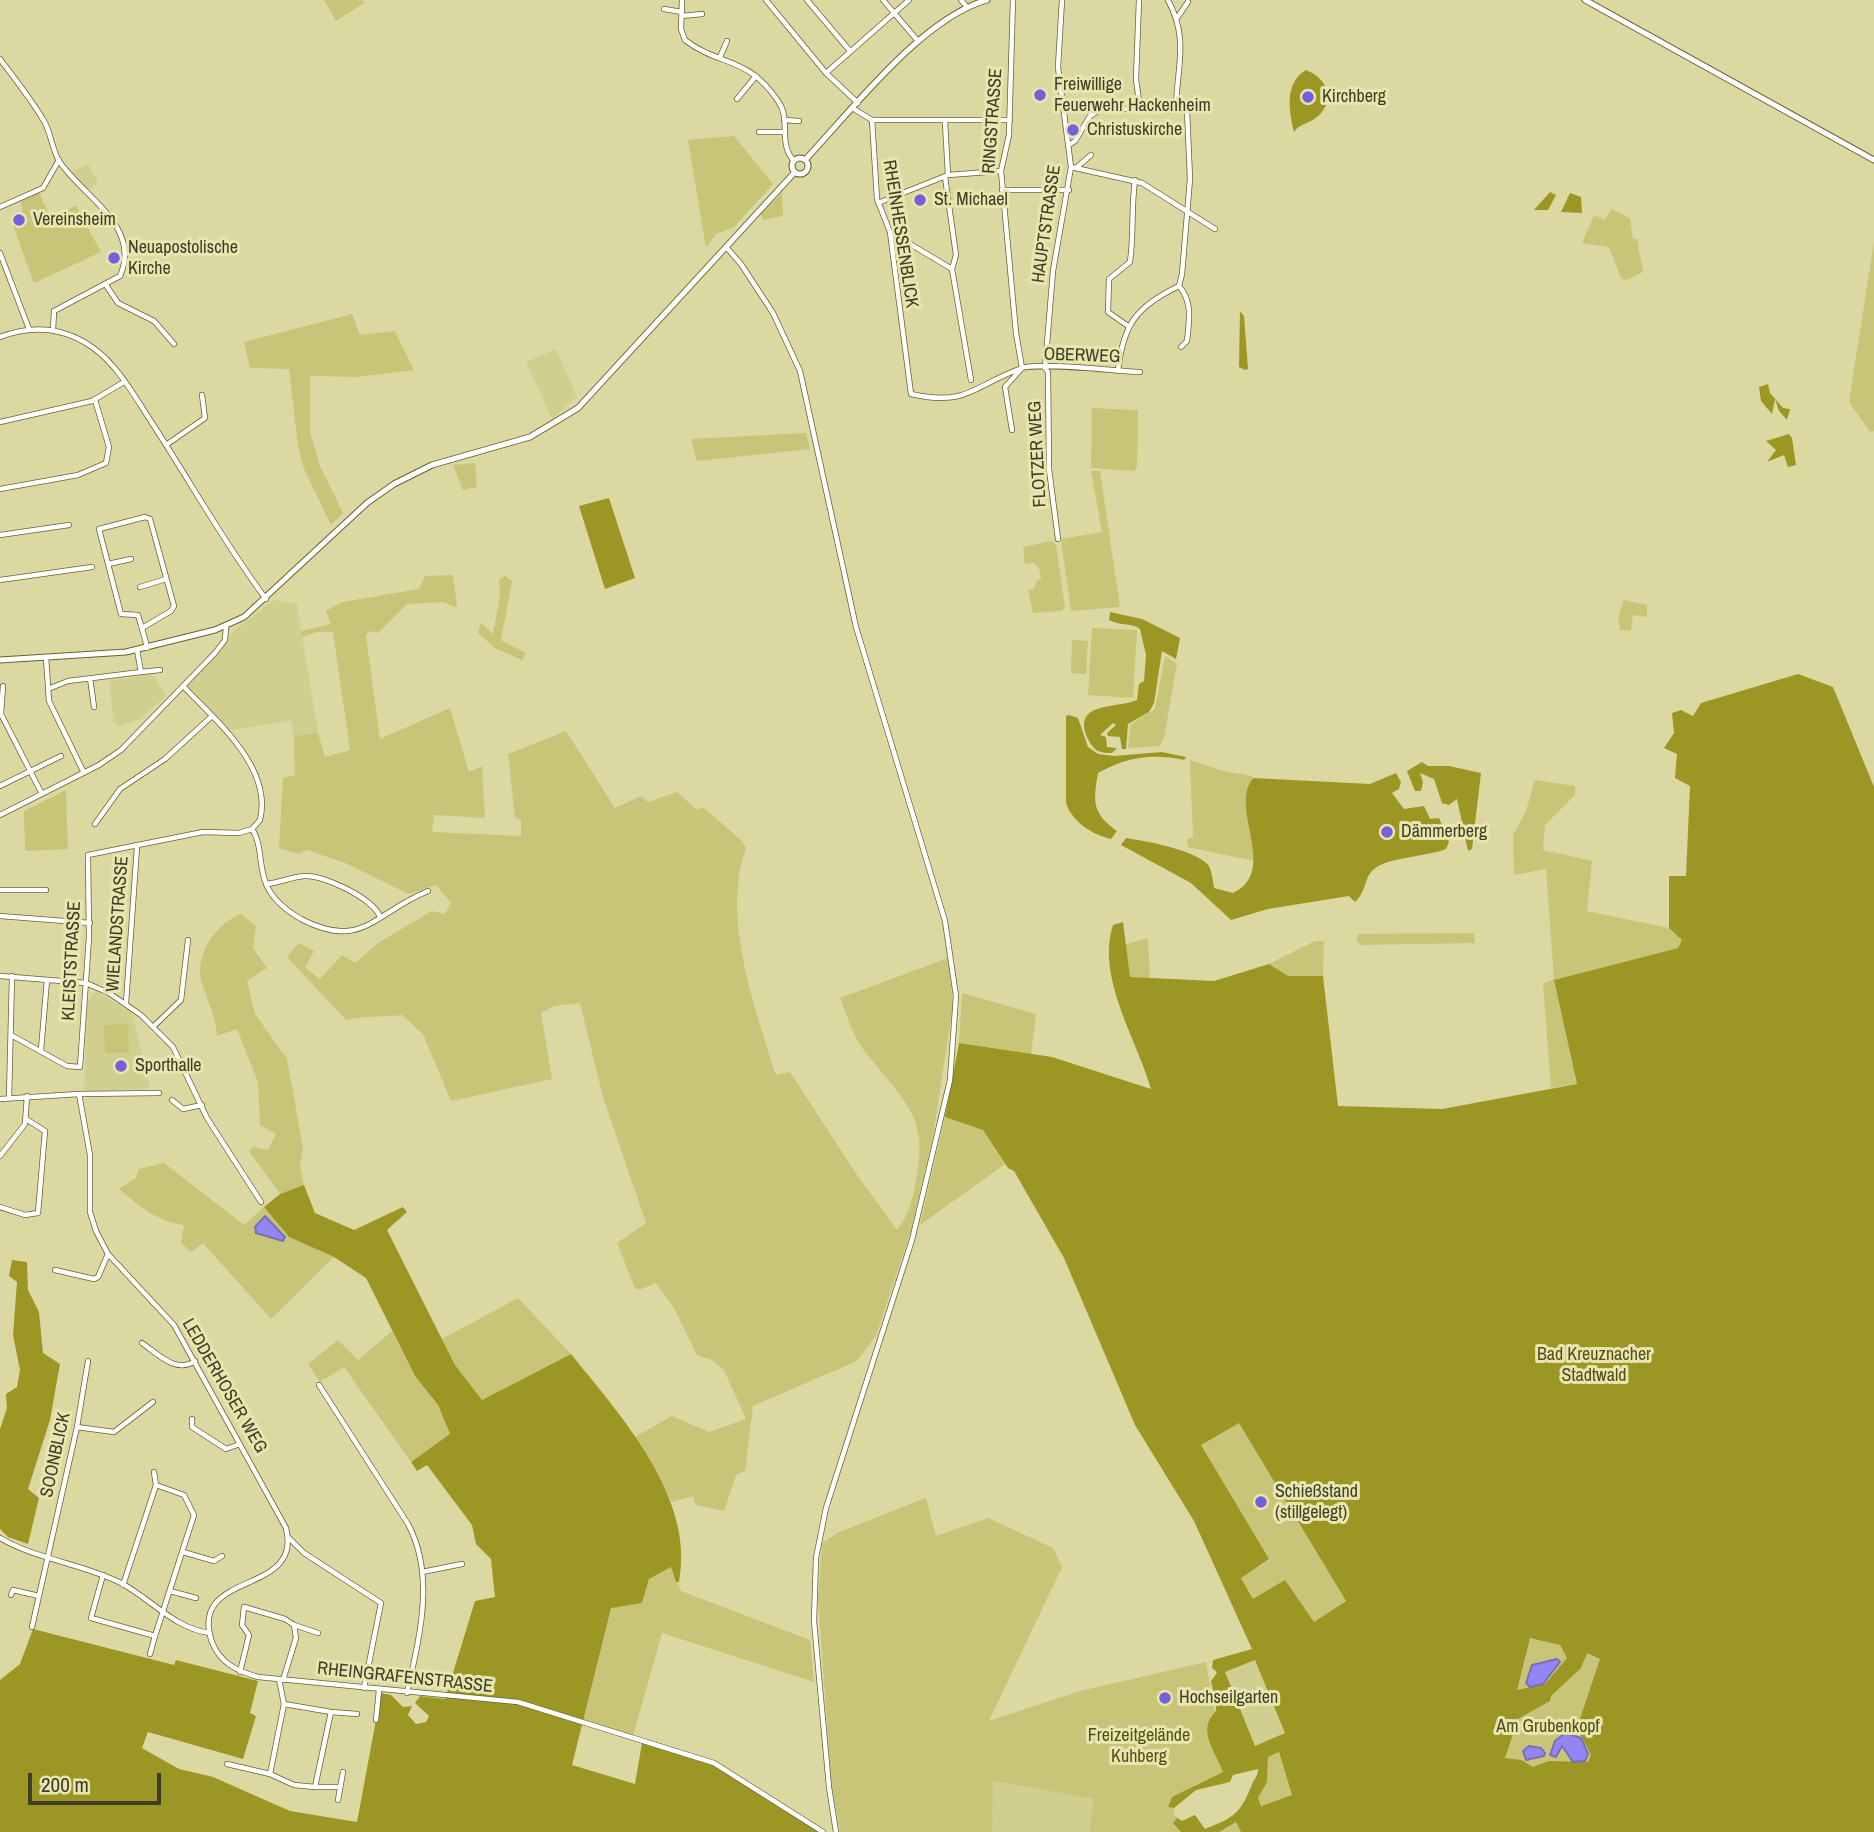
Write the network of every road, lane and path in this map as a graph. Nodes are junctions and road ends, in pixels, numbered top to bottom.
1 (681, 0) edge
2 (765, 0) edge
3 (807, 0) edge
4 (883, 0) edge
5 (909, 0) edge
6 (961, 0) edge
7 (987, 0) edge
8 (1013, 0) edge
9 (1062, 0) edge
10 (1139, 0) edge
11 (1168, 0) edge
12 (1585, 0) edge
13 (1188, 2) dead end
14 (967, 7) junction
15 (664, 9) dead end
16 (894, 13) junction
17 (682, 14) junction
18 (702, 14) dead end
19 (1177, 18) junction
20 (727, 41) dead end
21 (918, 41) junction
22 (850, 51) junction
23 (720, 57) junction
24 (0, 59) edge
25 (826, 73) junction
26 (756, 76) junction
27 (737, 99) dead end
28 (859, 103) junction
29 (1208, 106) dead end
30 (854, 109) junction
31 (1140, 109) junction
32 (1187, 110) junction
33 (1176, 111) junction
34 (784, 120) junction
35 (872, 120) junction
36 (1010, 120) junction
37 (799, 121) dead end
38 (945, 122) junction
39 (759, 132) dead end
40 (784, 132) junction
41 (1069, 145) junction
42 (1091, 155) dead end
43 (59, 160) junction
44 (805, 160) junction
45 (1874, 160) edge
46 (794, 161) junction
47 (1074, 167) junction
48 (1001, 171) junction
49 (795, 172) junction
50 (946, 176) junction
51 (1135, 180) junction
52 (1002, 190) junction
53 (1069, 190) junction
54 (878, 203) junction
55 (0, 208) edge
56 (1189, 215) junction
57 (1215, 229) dead end
58 (890, 232) junction
59 (725, 246) junction
60 (0, 253) edge
61 (952, 269) junction
62 (106, 285) junction
63 (1179, 286) junction
64 (1128, 326) junction
65 (29, 329) junction
66 (52, 330) junction
67 (0, 337) edge
68 (174, 344) dead end
69 (1181, 347) dead end
70 (1022, 368) junction
71 (1045, 368) junction
72 (1118, 371) junction
73 (1140, 372) dead end
74 (971, 380) dead end
75 (124, 382) junction
76 (911, 394) joint
77 (202, 395) dead end
78 (95, 400) junction
79 (0, 422) edge
80 (1012, 430) dead end
81 (166, 445) junction
82 (0, 489) edge
83 (69, 525) dead end
84 (0, 535) edge
85 (1058, 539) dead end
86 (131, 559) dead end
87 (108, 564) junction
88 (92, 567) dead end
89 (166, 579) junction
90 (0, 580) edge
91 (140, 587) dead end
92 (266, 599) junction
93 (226, 627) junction
94 (142, 628) junction
95 (215, 630) junction
96 (222, 644) junction
97 (147, 648) junction
98 (137, 650) junction
99 (46, 657) junction
100 (0, 660) edge
101 (160, 670) dead end
102 (141, 673) junction
103 (90, 678) junction
104 (3, 686) dead end
105 (184, 687) junction
106 (48, 689) junction
107 (94, 707) dead end
108 (211, 716) junction
109 (61, 756) dead end
110 (30, 771) junction
111 (83, 773) junction
112 (0, 786) edge
113 (42, 794) junction
114 (0, 815) edge
115 (94, 824) dead end
116 (252, 829) junction
117 (137, 847) junction
118 (266, 884) junction
119 (0, 890) edge
120 (46, 890) dead end
121 (428, 891) dead end
122 (0, 916) edge
123 (380, 916) junction
124 (90, 923) junction
125 (188, 940) dead end
126 (0, 976) edge
127 (12, 976) junction
128 (47, 980) junction
129 (86, 983) junction
130 (126, 1003) junction
131 (154, 1026) junction
132 (11, 1035) junction
133 (41, 1050) junction
134 (159, 1093) dead end
135 (79, 1094) junction
136 (27, 1096) junction
137 (9, 1098) junction
138 (0, 1099) edge
139 (172, 1100) dead end
140 (202, 1105) junction
141 (26, 1119) junction
142 (0, 1156) edge
143 (261, 1202) dead end
144 (0, 1207) edge
145 (108, 1254) junction
146 (55, 1270) dead end
147 (142, 1343) dead end
148 (88, 1360) dead end
149 (195, 1361) junction
150 (319, 1385) dead end
151 (153, 1402) dead end
152 (192, 1419) dead end
153 (77, 1427) junction
154 (240, 1444) junction
155 (154, 1472) dead end
156 (156, 1485) junction
157 (288, 1537) junction
158 (0, 1538) edge
159 (183, 1552) junction
160 (48, 1556) junction
161 (222, 1556) dead end
162 (462, 1564) dead end
163 (422, 1572) junction
164 (103, 1575) junction
165 (123, 1585) junction
166 (170, 1591) junction
167 (10, 1595) dead end
168 (39, 1597) junction
169 (196, 1598) dead end
170 (163, 1611) junction
171 (294, 1625) junction
172 (32, 1626) dead end
173 (210, 1633) junction
174 (318, 1633) dead end
175 (155, 1636) junction
176 (150, 1654) dead end
177 (240, 1672) junction
178 (281, 1680) junction
179 (364, 1688) junction
180 (379, 1690) junction
181 (407, 1693) junction
182 (284, 1704) junction
183 (331, 1712) junction
184 (357, 1714) dead end
185 (376, 1720) dead end
186 (227, 1764) dead end
187 (343, 1772) dead end
188 (270, 1774) junction
189 (315, 1787) junction
190 (340, 1787) junction
191 (338, 1800) dead end
192 (823, 1832) edge
193 (836, 1832) edge

1 - 17 street
2 - 25 street
3 - 22 street
4 - 16 street
5 - 16 street
6 - 14 street
7 - 14 main road
8 - 36 street, RINGSTRASSE
9 - 41 street, HAUPTSTRASSE
10 - 31 street
11 - 19 street
12 - 45 main road
13 - 19 street
14 - 21 main road
15 - 17 street
16 - 21 street
16 - 22 street
17 - 18 street
17 - 23 street
19 - 33 street
20 - 23 street
21 - 28 main road
22 - 25 street
23 - 26 street
24 - 43 street
25 - 28 street
26 - 27 street
26 - 34 street
28 - 30 main road
29 - 32 street
30 - 35 street
30 - 44 main road
31 - 33 street
31 - 41 street
32 - 33 street
32 - 56 street
34 - 37 street
34 - 40 street
35 - 38 street
35 - 54 street, RHEINHESSENBLICK
36 - 38 street
36 - 48 street, RINGSTRASSE
38 - 50 street
39 - 40 street
40 - 46 street
41 - 47 street, HAUPTSTRASSE
42 - 47 street
43 - 55 street
43 - 62 street
44 - 46 main road
44 - 49 main road
46 - 49 main road
47 - 51 street
47 - 53 street, HAUPTSTRASSE
48 - 50 street
48 - 52 street, RINGSTRASSE
49 - 59 main road
50 - 54 street
50 - 61 street
51 - 56 street
51 - 64 street
52 - 53 street
52 - 70 street, RINGSTRASSE
53 - 71 street, HAUPTSTRASSE
54 - 58 street, RHEINHESSENBLICK
56 - 57 street
56 - 63 street
58 - 61 street
58 - 76 street, RHEINHESSENBLICK
59 - 92 main road
59 - 193 street
60 - 65 street
61 - 74 street
62 - 66 street
62 - 68 street
63 - 64 street
63 - 69 street
64 - 72 street
65 - 66 street
65 - 67 street
66 - 75 street
70 - 71 street, OBERWEG
70 - 76 street, OBERWEG
70 - 80 street, OBERWEG
71 - 72 street, OBERWEG
71 - 85 street, FLOTZER WEG
72 - 73 street, OBERWEG
75 - 78 street
75 - 81 street
77 - 81 street
78 - 79 street
78 - 82 street
81 - 92 street
83 - 84 street
86 - 87 street
87 - 89 street
87 - 94 street
88 - 90 street
89 - 91 street
89 - 94 street
92 - 93 main road
93 - 95 main road
93 - 96 street
94 - 97 street
95 - 96 street
95 - 97 main road
96 - 105 street
97 - 98 main road
98 - 99 main road
98 - 102 street
99 - 100 main road
99 - 106 street
101 - 102 street
102 - 103 street
103 - 106 street
103 - 107 street
104 - 110 street
105 - 108 street
105 - 111 street
106 - 111 street
108 - 115 street
108 - 116 street
109 - 110 street
110 - 112 street
110 - 113 street
111 - 113 street
113 - 114 street
116 - 117 street
116 - 118 street
117 - 124 street, KLEISTSTRASSE
117 - 130 street, WIELANDSTRASSE
118 - 123 street
118 - 123 street
119 - 120 street
121 - 123 street
122 - 124 street
124 - 129 street, KLEISTSTRASSE
125 - 131 street
126 - 127 street
127 - 128 street
127 - 132 street
128 - 129 street
128 - 133 street
129 - 130 street
129 - 133 street, KLEISTSTRASSE
130 - 131 street
131 - 140 street
132 - 133 street
132 - 137 street
134 - 135 street
135 - 136 street
135 - 145 street, LEDDERHOSER WEG
136 - 137 street
136 - 141 street
137 - 138 street
139 - 140 street
140 - 143 street
141 - 142 street
141 - 144 street
145 - 146 street
145 - 149 street, LEDDERHOSER WEG
147 - 149 street
148 - 153 street, SOONBLICK
149 - 154 street, LEDDERHOSER WEG
150 - 163 street
151 - 153 street
152 - 154 street
153 - 160 street, SOONBLICK
154 - 157 street, LEDDERHOSER WEG
155 - 156 street
156 - 159 street
156 - 165 street
157 - 173 street
157 - 179 street
158 - 160 street
159 - 161 street
159 - 166 street
160 - 164 street
160 - 168 street, SOONBLICK
162 - 163 street
163 - 181 street
164 - 165 street
164 - 175 street
165 - 170 street
166 - 169 street
166 - 170 street
167 - 168 street
168 - 172 street, SOONBLICK
170 - 173 street
170 - 175 street
171 - 174 street
171 - 177 street
171 - 178 street
173 - 177 street
175 - 176 street
177 - 178 street, RHEINGRAFENSTRASSE
178 - 179 street, RHEINGRAFENSTRASSE
178 - 182 street
179 - 180 street, RHEINGRAFENSTRASSE
180 - 181 street, RHEINGRAFENSTRASSE
180 - 185 street
181 - 192 street, RHEINGRAFENSTRASSE
182 - 183 street
182 - 188 street
183 - 184 street
183 - 189 street
186 - 188 street
187 - 190 street
188 - 189 street
189 - 190 street
190 - 191 street

